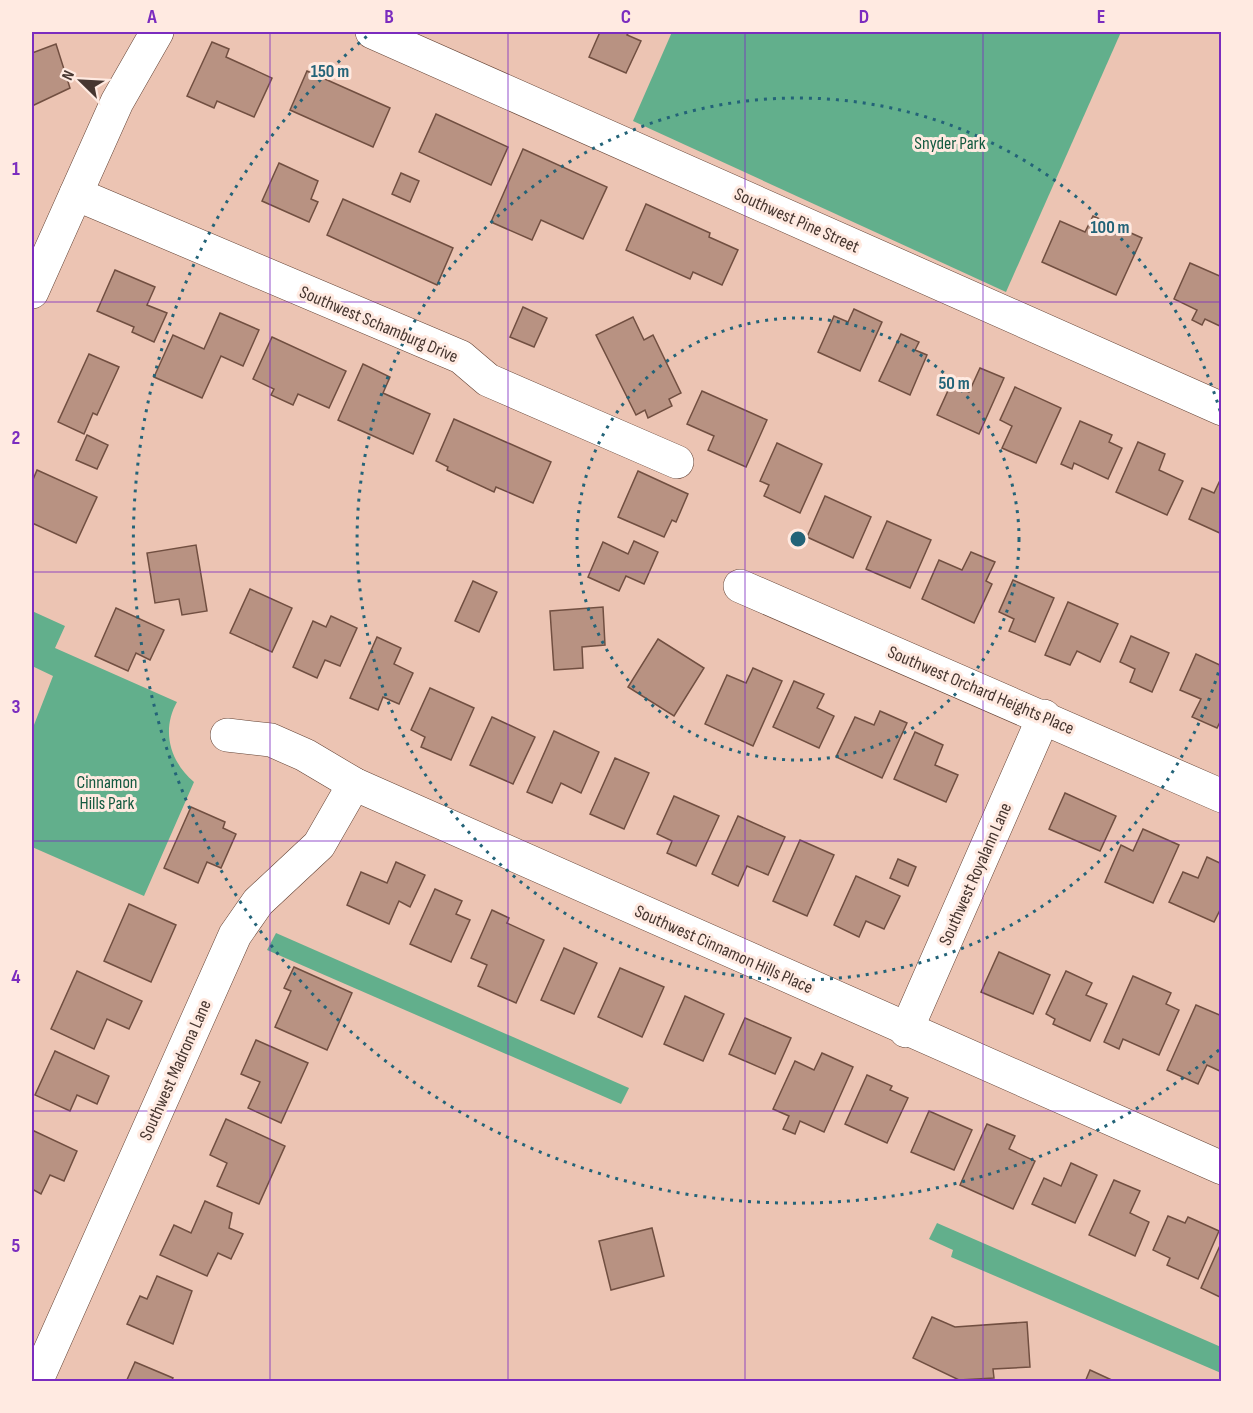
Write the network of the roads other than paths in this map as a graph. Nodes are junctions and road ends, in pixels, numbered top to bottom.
1 (157, 32) edge
2 (372, 32) edge
3 (76, 194) junction
4 (32, 291) edge
5 (1221, 409) edge
6 (677, 462) dead end
7 (740, 586) dead end
8 (1044, 716) junction
9 (227, 735) dead end
10 (354, 784) junction
11 (1221, 796) edge
12 (906, 1031) junction
13 (1221, 1168) edge
14 (36, 1382) edge

1 - 3 street
2 - 5 street, Southwest Pine Street
3 - 4 street
3 - 6 street, Southwest Schamburg Drive
7 - 8 street, Southwest Orchard Heights Place
8 - 11 street, Southwest Orchard Heights Place
8 - 12 street, Southwest Royalann Lane
9 - 10 street, Southwest Cinnamon Hills Place
10 - 12 street, Southwest Cinnamon Hills Place
10 - 14 street, Southwest Madrona Lane
12 - 13 street, Southwest Cinnamon Hills Place

